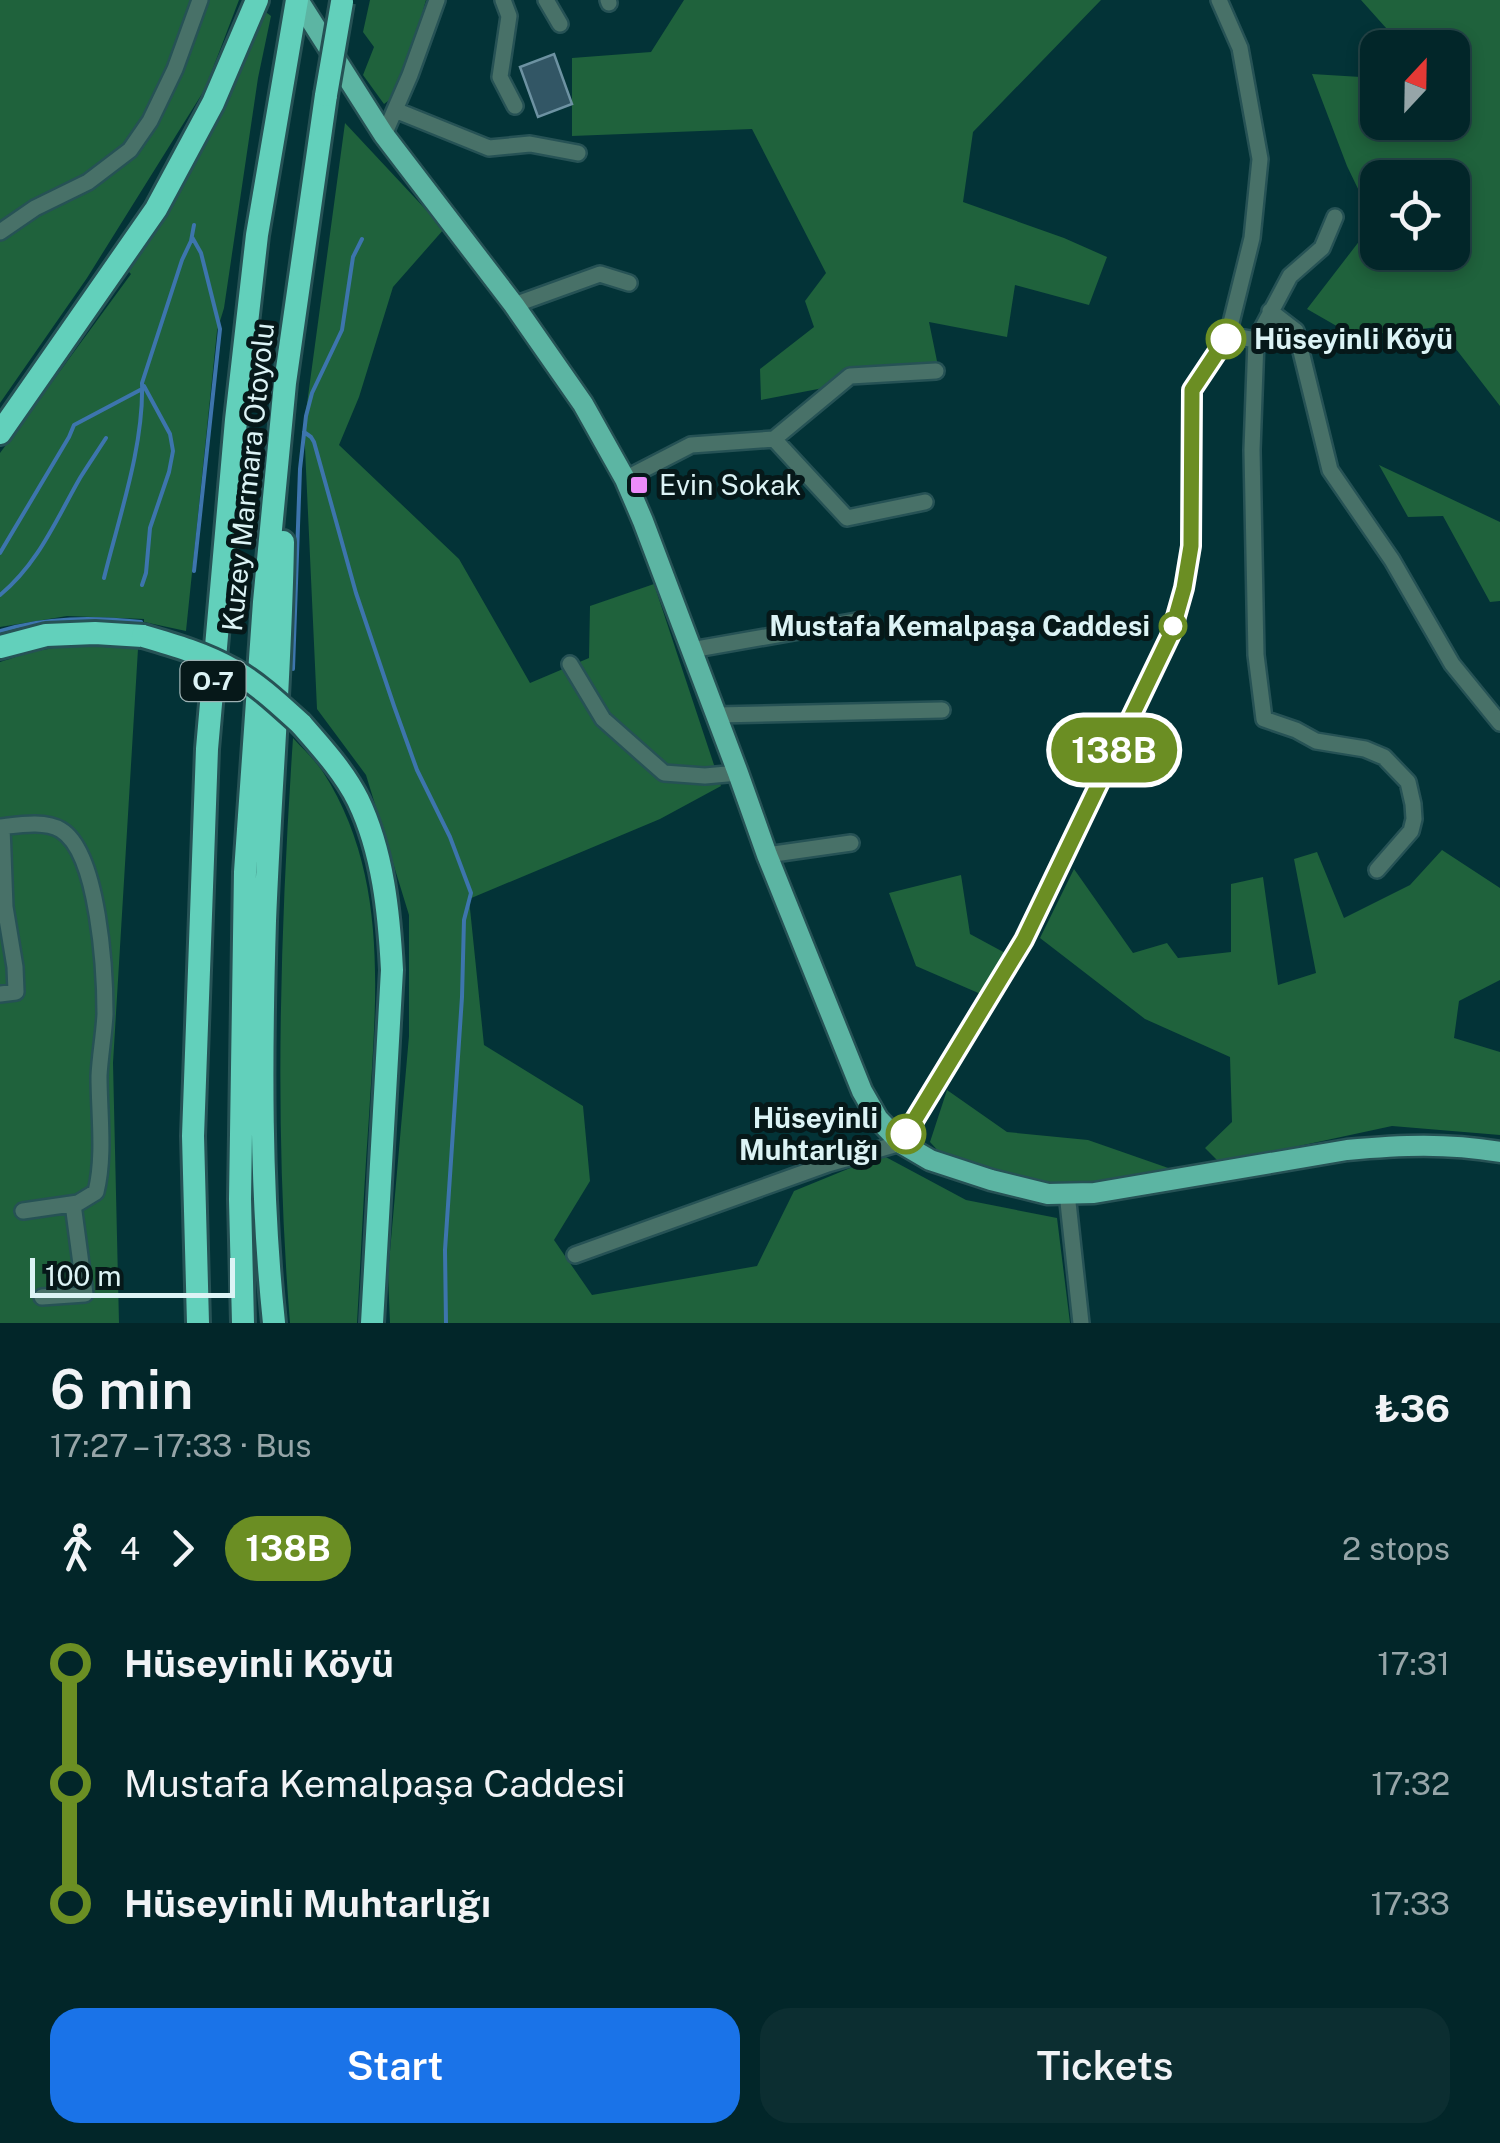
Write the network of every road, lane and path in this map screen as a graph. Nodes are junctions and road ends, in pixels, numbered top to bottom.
1 (200, 0) edge
2 (257, 0) edge
3 (297, 0) edge
4 (437, 0) edge
5 (503, 0) edge
6 (546, 0) edge
7 (1218, 0) edge
8 (343, 1) edge
9 (560, 24) dead end
10 (515, 106) dead end
11 (394, 110) junction
12 (384, 135) junction
13 (578, 152) dead end
14 (1334, 217) dead end
15 (0, 232) edge
16 (629, 283) dead end
17 (514, 305) junction
18 (1270, 311) junction
19 (1228, 335) junction
20 (1256, 340) junction
21 (936, 370) dead end
22 (285, 382) junction
23 (0, 434) edge
24 (774, 439) junction
25 (625, 479) junction
26 (926, 502) dead end
27 (862, 620) dead end
28 (0, 647) edge
29 (691, 650) junction
30 (570, 664) dead end
31 (942, 710) dead end
32 (716, 715) junction
33 (1500, 723) edge
34 (738, 773) junction
35 (1, 827) edge
36 (851, 843) dead end
37 (767, 855) junction
38 (1377, 870) dead end
39 (0, 994) edge
40 (901, 1143) junction
41 (1500, 1152) edge
42 (1067, 1193) junction
43 (73, 1204) junction
44 (23, 1211) dead end
45 (574, 1255) dead end
46 (42, 1297) dead end
47 (198, 1323) edge
48 (243, 1323) edge
49 (274, 1323) edge
50 (372, 1323) edge
51 (1081, 1323) edge

1 - 15 street
2 - 23 highway
3 - 12 main road
3 - 47 highway, Kuzey Marmara Otoyolu / O-7
4 - 11 street
5 - 10 street
6 - 9 street
7 - 19 street
8 - 22 highway, Kuzey Marmara Otoyolu / O-7, bridge
11 - 12 street
11 - 13 street
12 - 17 main road
14 - 18 street
16 - 17 street
17 - 25 main road
18 - 20 street
18 - 33 street
19 - 20 street
19 - 40 street
20 - 38 street
21 - 24 street
22 - 48 highway, Kuzey Marmara Otoyolu / O-7
22 - 49 highway
24 - 25 street
24 - 26 street
25 - 29 main road
27 - 29 street
28 - 50 highway, bridge
29 - 32 main road
30 - 34 street
31 - 32 street
32 - 34 main road
34 - 37 main road
35 - 39 street
35 - 43 street
36 - 37 street
37 - 40 main road
40 - 42 main road
40 - 45 street
41 - 42 main road
42 - 51 street
43 - 44 street
43 - 46 street

